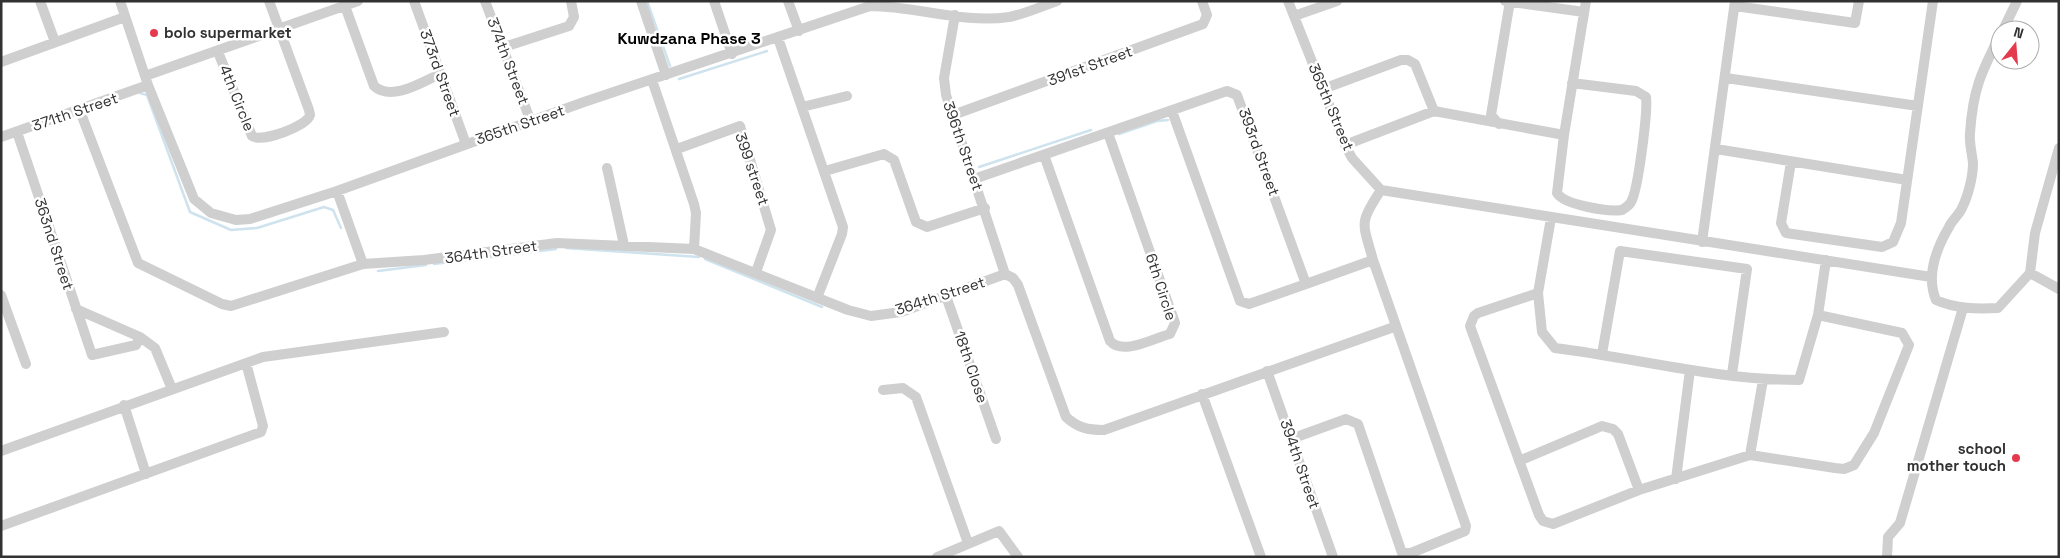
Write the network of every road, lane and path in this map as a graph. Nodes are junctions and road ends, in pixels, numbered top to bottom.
1 (40, 1) edge
2 (120, 1) edge
3 (269, 1) edge
4 (358, 1) edge
5 (414, 1) edge
6 (485, 1) edge
7 (571, 1) edge
8 (641, 1) edge
9 (714, 1) edge
10 (788, 1) edge
11 (1057, 1) edge
12 (1202, 1) edge
13 (1288, 1) edge
14 (1336, 1) edge
15 (1586, 1) edge
16 (1859, 1) edge
17 (1932, 1) edge
18 (2017, 1) edge
19 (1508, 2) edge
20 (1735, 4) edge
21 (345, 6) junction
22 (1584, 12) junction
23 (955, 15) junction
24 (1294, 16) junction
25 (125, 17) junction
26 (2008, 20) edge
27 (279, 29) junction
28 (800, 31) junction
29 (778, 38) junction
30 (55, 42) junction
31 (504, 47) junction
32 (218, 52) junction
33 (1990, 52) edge
34 (732, 54) junction
35 (1, 62) edge
36 (440, 74) junction
37 (666, 75) junction
38 (1726, 78) junction
39 (652, 80) junction
40 (147, 81) junction
41 (1572, 84) junction
42 (1323, 88) junction
43 (847, 96) dead end
44 (1918, 106) junction
45 (802, 107) junction
46 (80, 111) junction
47 (1172, 111) junction
48 (1434, 111) junction
49 (953, 116) junction
50 (531, 122) junction
51 (1499, 124) junction
52 (17, 132) junction
53 (1108, 133) junction
54 (1564, 135) junction
55 (1, 137) edge
56 (466, 144) junction
57 (1345, 145) junction
58 (2059, 148) edge
59 (677, 149) junction
60 (1716, 149) junction
61 (1044, 155) junction
62 (1791, 162) junction
63 (607, 168) dead end
64 (825, 171) junction
65 (974, 179) junction
66 (1907, 180) junction
67 (1381, 190) junction
68 (337, 192) junction
69 (984, 208) junction
70 (1551, 218) junction
71 (1702, 242) junction
72 (624, 245) junction
73 (694, 249) junction
74 (1373, 260) junction
75 (1826, 260) junction
76 (363, 264) junction
77 (756, 272) junction
78 (2030, 273) junction
79 (1006, 274) junction
80 (1931, 278) junction
81 (1306, 284) junction
82 (2059, 289) edge
83 (1538, 293) junction
84 (1, 296) edge
85 (946, 296) junction
86 (817, 298) junction
87 (1963, 308) junction
88 (76, 309) junction
89 (1818, 315) junction
90 (1394, 326) junction
91 (444, 332) dead end
92 (140, 337) junction
93 (1602, 354) junction
94 (246, 363) junction
95 (26, 364) dead end
96 (1266, 370) junction
97 (1690, 370) junction
98 (1732, 374) junction
99 (1763, 380) junction
100 (172, 389) junction
101 (883, 390) dead end
102 (1202, 394) junction
103 (124, 405) junction
104 (996, 439) dead end
105 (1291, 439) junction
106 (1, 451) edge
107 (1750, 455) junction
108 (1519, 461) junction
109 (146, 474) junction
110 (1676, 480) junction
111 (1639, 490) junction
112 (1, 526) edge
113 (968, 543) junction
114 (937, 557) edge
115 (1018, 557) edge
116 (1261, 557) edge
117 (1332, 557) edge
118 (1887, 557) edge

1 - 30 street
2 - 25 street, 365th Street
3 - 27 street
4 - 21 street, 371th Street
5 - 36 street, 373rd Street
6 - 31 street, 374th Street
7 - 31 street
8 - 37 street
9 - 34 street
10 - 28 street
11 - 23 street, 365th Street
12 - 49 street, 391st Street
13 - 24 street, 365th Street
14 - 24 street
15 - 22 street
16 - 20 street
17 - 44 street
18 - 26 street
19 - 22 street
19 - 51 street
20 - 38 street
21 - 27 street, 371th Street
21 - 36 street
22 - 41 street
23 - 28 street, 365th Street
23 - 49 street, 396th Street
24 - 42 street, 365th Street
25 - 30 street
25 - 40 street, 365th Street
27 - 32 street, 371th Street
27 - 32 street, 4th Circle
28 - 29 street, 365th Street
29 - 34 street, 365th Street
29 - 45 street
30 - 35 street
31 - 50 street, 374th Street
32 - 40 street, 371th Street
33 - 80 street
34 - 37 street, 365th Street
36 - 56 street, 373rd Street
37 - 39 street, 365th Street
38 - 44 street
38 - 60 street
39 - 50 street, 365th Street
39 - 59 street
40 - 46 street, 371th Street
40 - 68 street, 365th Street
41 - 54 street
41 - 54 street
42 - 48 street
42 - 57 street, 365th Street
43 - 45 street
44 - 66 street
45 - 64 street
46 - 52 street, 371th Street
46 - 76 street, 364th Street
47 - 53 street, 393rd Street
47 - 81 street, 393rd Street
47 - 81 street
48 - 51 street
48 - 57 street
49 - 65 street, 396th Street
50 - 56 street, 365th Street
51 - 54 street
52 - 55 street, 371th Street
52 - 88 street, 363nd Street
53 - 61 street, 393rd Street
53 - 61 street, 6th Circle
56 - 68 street, 365th Street
57 - 67 street, 365th Street
58 - 78 street
59 - 73 street
59 - 77 street, 399 street
60 - 62 street
60 - 71 street
61 - 65 street, 393rd Street
62 - 66 street
62 - 66 street
63 - 72 street
64 - 69 street
64 - 86 street
65 - 69 street, 396th Street
67 - 70 street
67 - 74 street
68 - 76 street
69 - 79 street, 396th Street
70 - 71 street
70 - 83 street
71 - 75 street
72 - 73 street, 364th Street
72 - 76 street, 364th Street
73 - 77 street, 364th Street
74 - 81 street
74 - 90 street
75 - 80 street
75 - 89 street
77 - 86 street, 364th Street
78 - 82 street
78 - 87 street
79 - 85 street, 364th Street
79 - 102 street, 396th Street
80 - 87 street
83 - 93 street
83 - 108 street
84 - 95 street
85 - 86 street, 364th Street
85 - 104 street, 18th Close
87 - 118 street
88 - 92 street
88 - 92 street, 363nd Street
89 - 99 street
89 - 107 street
90 - 96 street, 396th Street
90 - 105 street
91 - 94 street
92 - 100 street
93 - 97 street
93 - 98 street
94 - 100 street
94 - 109 street
96 - 102 street, 396th Street
96 - 105 street, 394th Street
97 - 98 street
97 - 110 street
98 - 99 street
99 - 107 street
100 - 103 street
101 - 113 street
102 - 116 street
103 - 106 street
103 - 109 street
105 - 117 street, 394th Street
107 - 110 street
108 - 111 street
108 - 111 street
109 - 112 street
110 - 111 street
113 - 114 street
113 - 115 street

